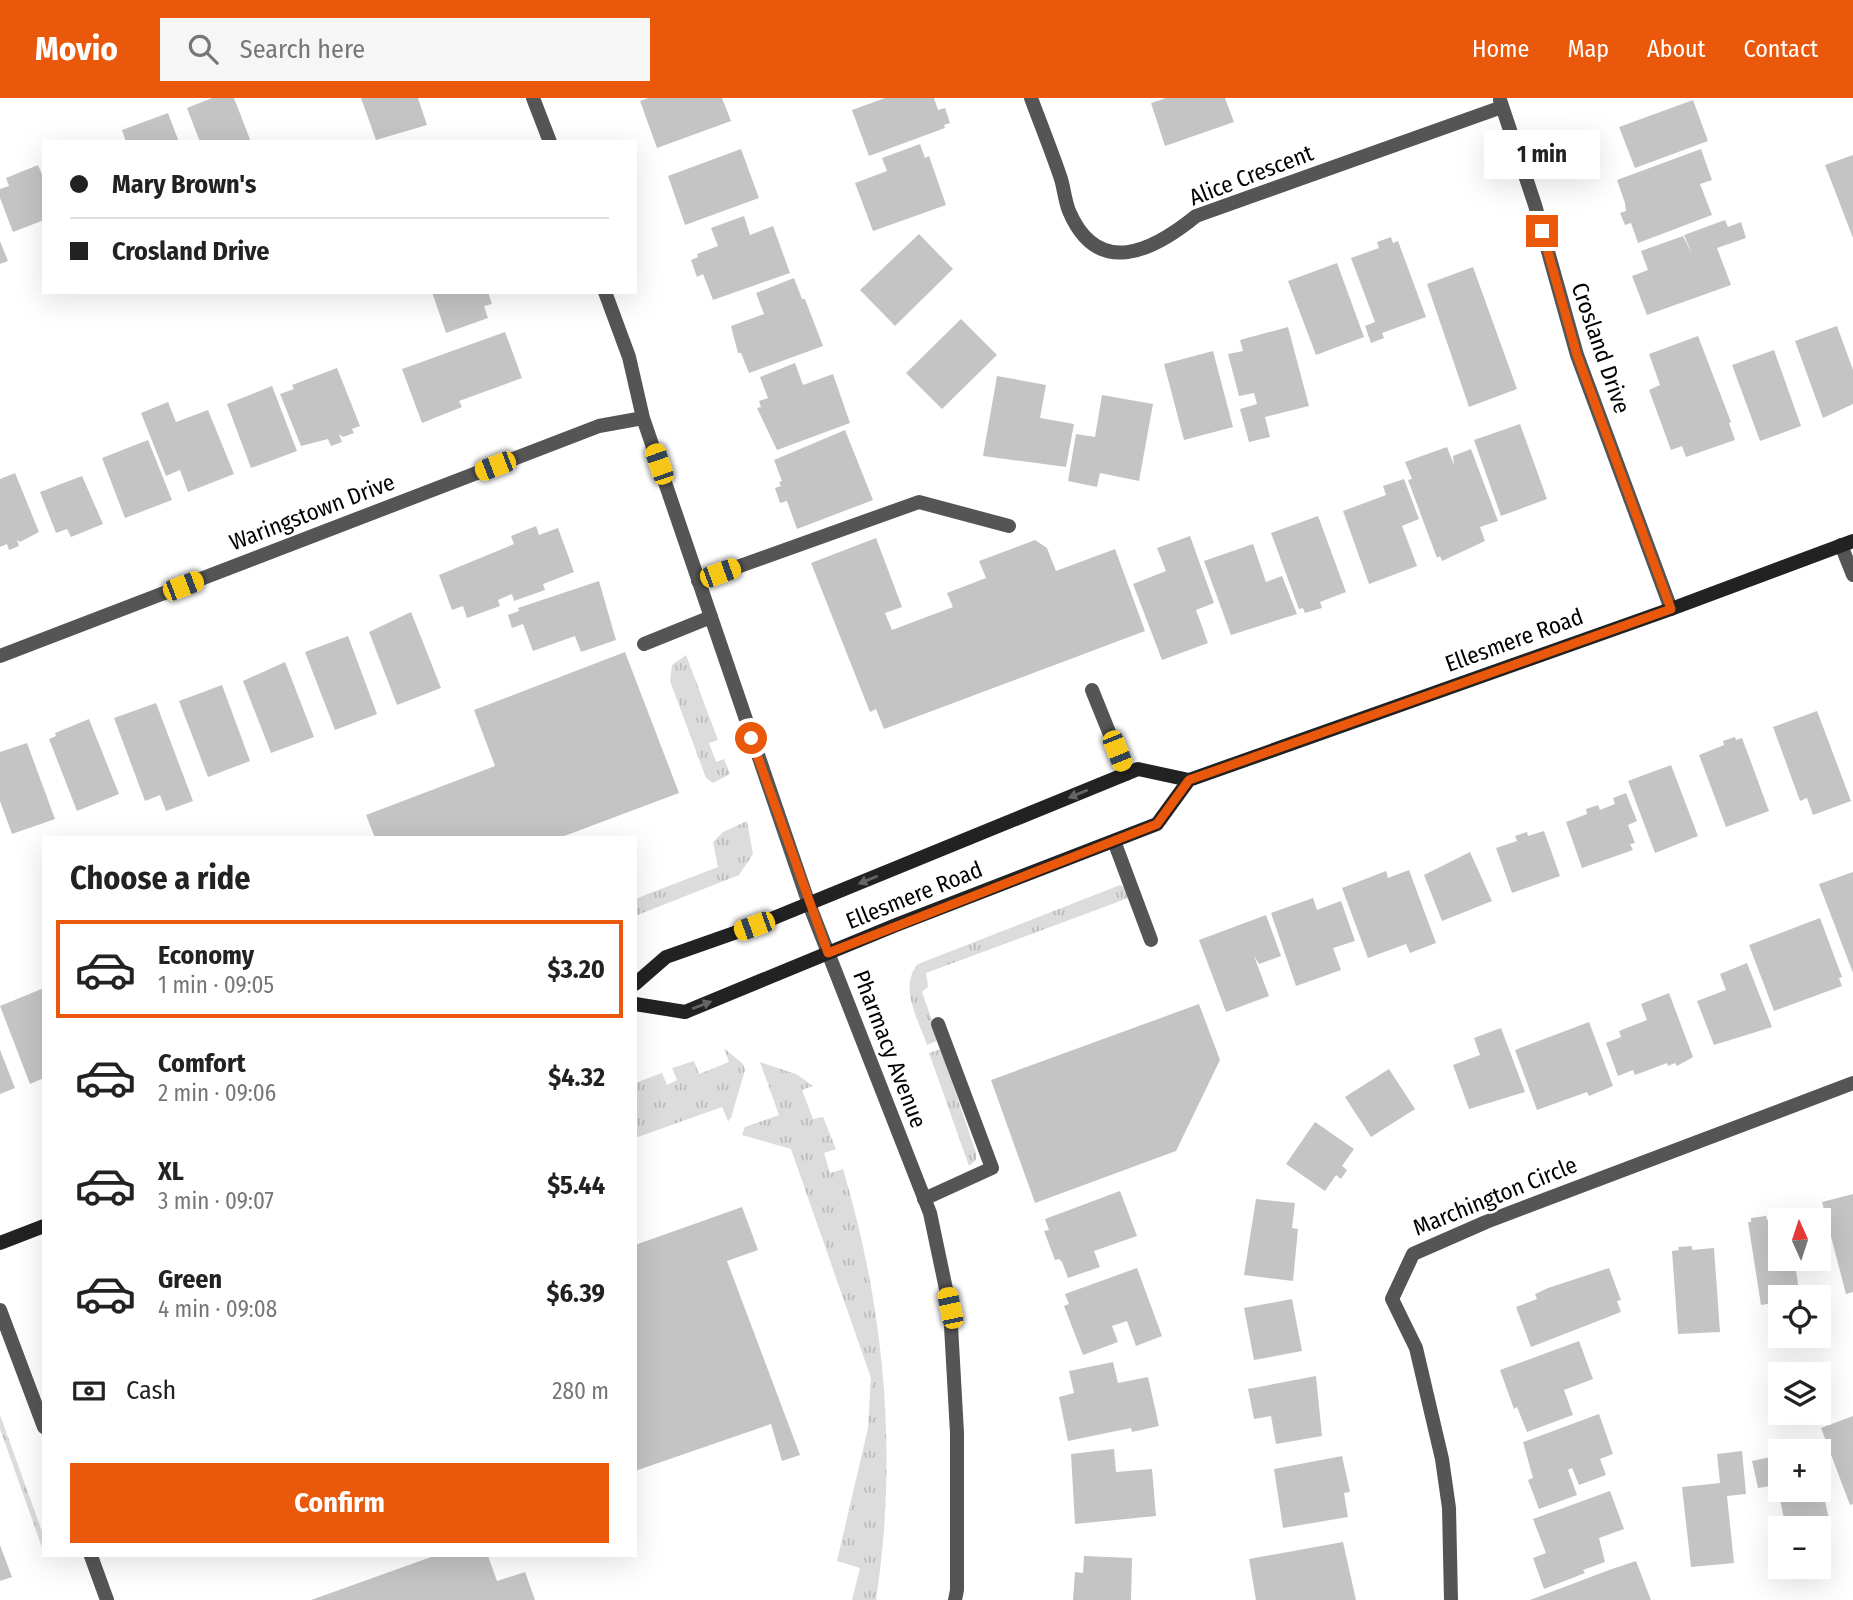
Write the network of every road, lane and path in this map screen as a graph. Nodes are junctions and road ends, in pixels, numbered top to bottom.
1 (533, 98) edge
2 (1031, 98) edge
3 (1501, 103) edge
4 (549, 140) edge
5 (606, 294) edge
6 (643, 418) junction
7 (1009, 526) dead end
8 (1847, 543) edge
9 (1853, 575) edge
10 (698, 581) junction
11 (1671, 609) junction
12 (711, 617) junction
13 (644, 644) dead end
14 (0, 656) edge
15 (1092, 690) dead end
16 (1126, 774) junction
17 (1189, 780) junction
18 (1114, 842) junction
19 (809, 904) junction
20 (1151, 940) dead end
21 (828, 953) junction
22 (637, 982) edge
23 (637, 1004) edge
24 (938, 1024) dead end
25 (1853, 1083) edge
26 (924, 1199) junction
27 (42, 1227) edge
28 (0, 1244) edge
29 (0, 1310) edge
30 (42, 1422) edge
31 (92, 1557) edge
32 (107, 1600) edge
33 (955, 1600) edge
34 (1451, 1600) edge

1 - 4 street
2 - 3 street, Alice Crescent
3 - 11 street, Crosland Drive
5 - 6 street, Pharmacy Avenue
6 - 10 street, Pharmacy Avenue
6 - 14 street, Waringstown Drive
7 - 10 street
8 - 9 street
8 - 11 main road, Ellesmere Road
10 - 12 street, Pharmacy Avenue
11 - 17 main road, Ellesmere Road
12 - 13 street
12 - 19 street, Pharmacy Avenue
15 - 16 street
16 - 17 main road, Ellesmere Road
16 -> 19 main road, Ellesmere Road
17 - 18 main road, Ellesmere Road
18 - 20 street
18 - 21 main road, Ellesmere Road
19 - 21 street, Pharmacy Avenue
19 - 22 main road, Ellesmere Road
23 -> 21 main road, Ellesmere Road
21 - 26 street, Pharmacy Avenue
24 - 26 street
25 - 34 street, Marchington Circle
26 - 33 street, Pharmacy Avenue
27 - 28 main road
29 - 30 street
31 - 32 street

